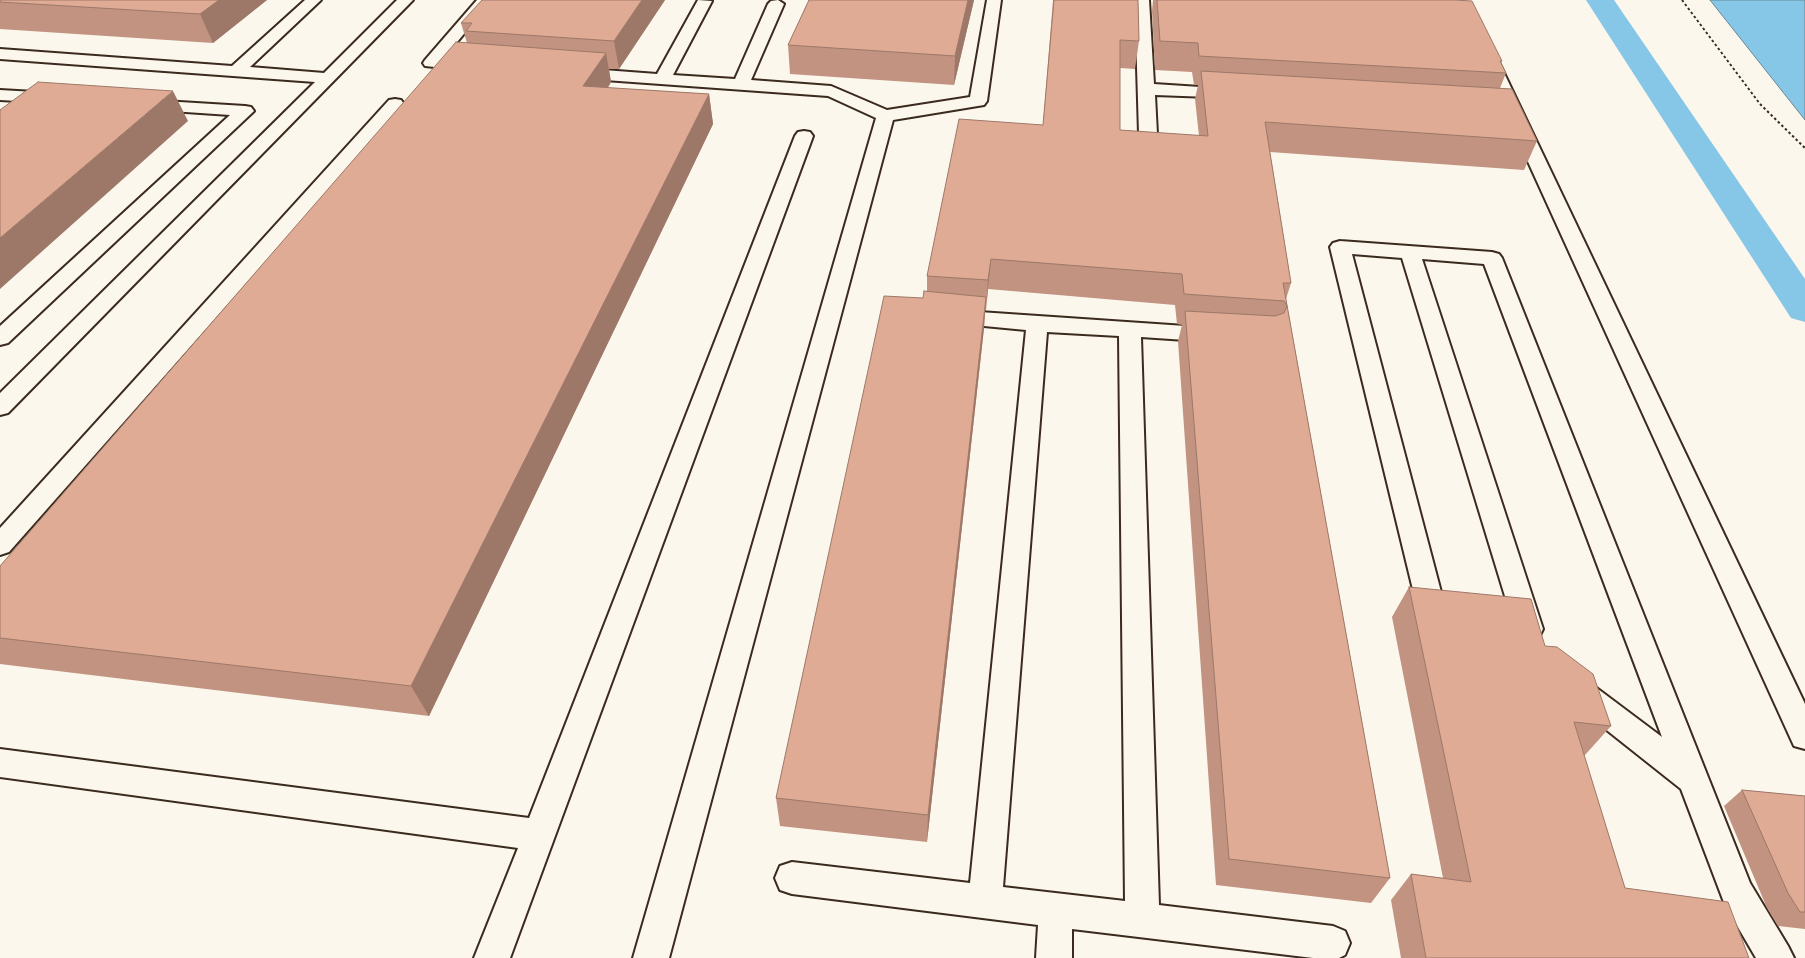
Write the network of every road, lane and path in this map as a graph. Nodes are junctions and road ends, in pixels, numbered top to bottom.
1 (314, 0) edge
2 (406, 0) edge
3 (485, 0) edge
4 (994, 0) edge
5 (1682, 0) edge
6 (705, 1) edge
7 (776, 4) dead end
8 (1142, 6) edge
9 (1123, 10) edge
10 (1476, 32) edge
11 (0, 54) edge
12 (488, 67) edge
13 (236, 71) junction
14 (565, 73) edge
15 (328, 78) junction
16 (662, 79) junction
17 (741, 85) junction
18 (1146, 89) junction
19 (0, 95) edge
20 (1245, 95) edge
21 (69, 99) edge
22 (128, 103) edge
23 (395, 104) dead end
24 (885, 116) junction
25 (1148, 134) edge
26 (804, 136) dead end
27 (1805, 148) edge
28 (1410, 252) junction
29 (921, 315) edge
30 (1037, 324) junction
31 (1130, 330) junction
32 (1236, 336) edge
33 (0, 338) edge
34 (0, 407) edge
35 (0, 545) edge
36 (1523, 612) junction
37 (1537, 653) edge
38 (1562, 679) edge
39 (1805, 736) edge
40 (0, 763) edge
41 (1692, 779) junction
42 (538, 835) junction
43 (792, 878) dead end
44 (985, 902) junction
45 (1056, 910) junction
46 (1142, 921) junction
47 (1334, 944) dead end
48 (492, 958) edge
49 (651, 958) edge
50 (1054, 958) edge
51 (1776, 958) edge

1 - 13 lane
2 - 15 lane
3 - 12 lane
4 - 24 lane
5 - 27 path
6 - 16 lane
7 - 17 lane
8 - 9 lane
8 - 18 lane
10 - 39 lane
11 - 13 lane
13 - 15 lane
14 - 16 lane
15 - 34 lane
16 - 17 lane
17 - 24 lane
18 - 20 lane
18 - 25 lane
19 - 21 lane
22 - 33 lane
23 - 35 lane
24 - 49 lane
26 - 42 lane
28 - 36 lane
28 - 36 lane
28 - 41 lane
29 - 30 lane
30 - 31 lane
30 - 44 lane
31 - 32 lane
31 - 46 lane
36 - 37 lane
38 - 41 lane
40 - 42 lane
41 - 51 lane
42 - 48 lane
43 - 44 lane
44 - 45 lane
45 - 46 lane
45 - 50 lane
46 - 47 lane

